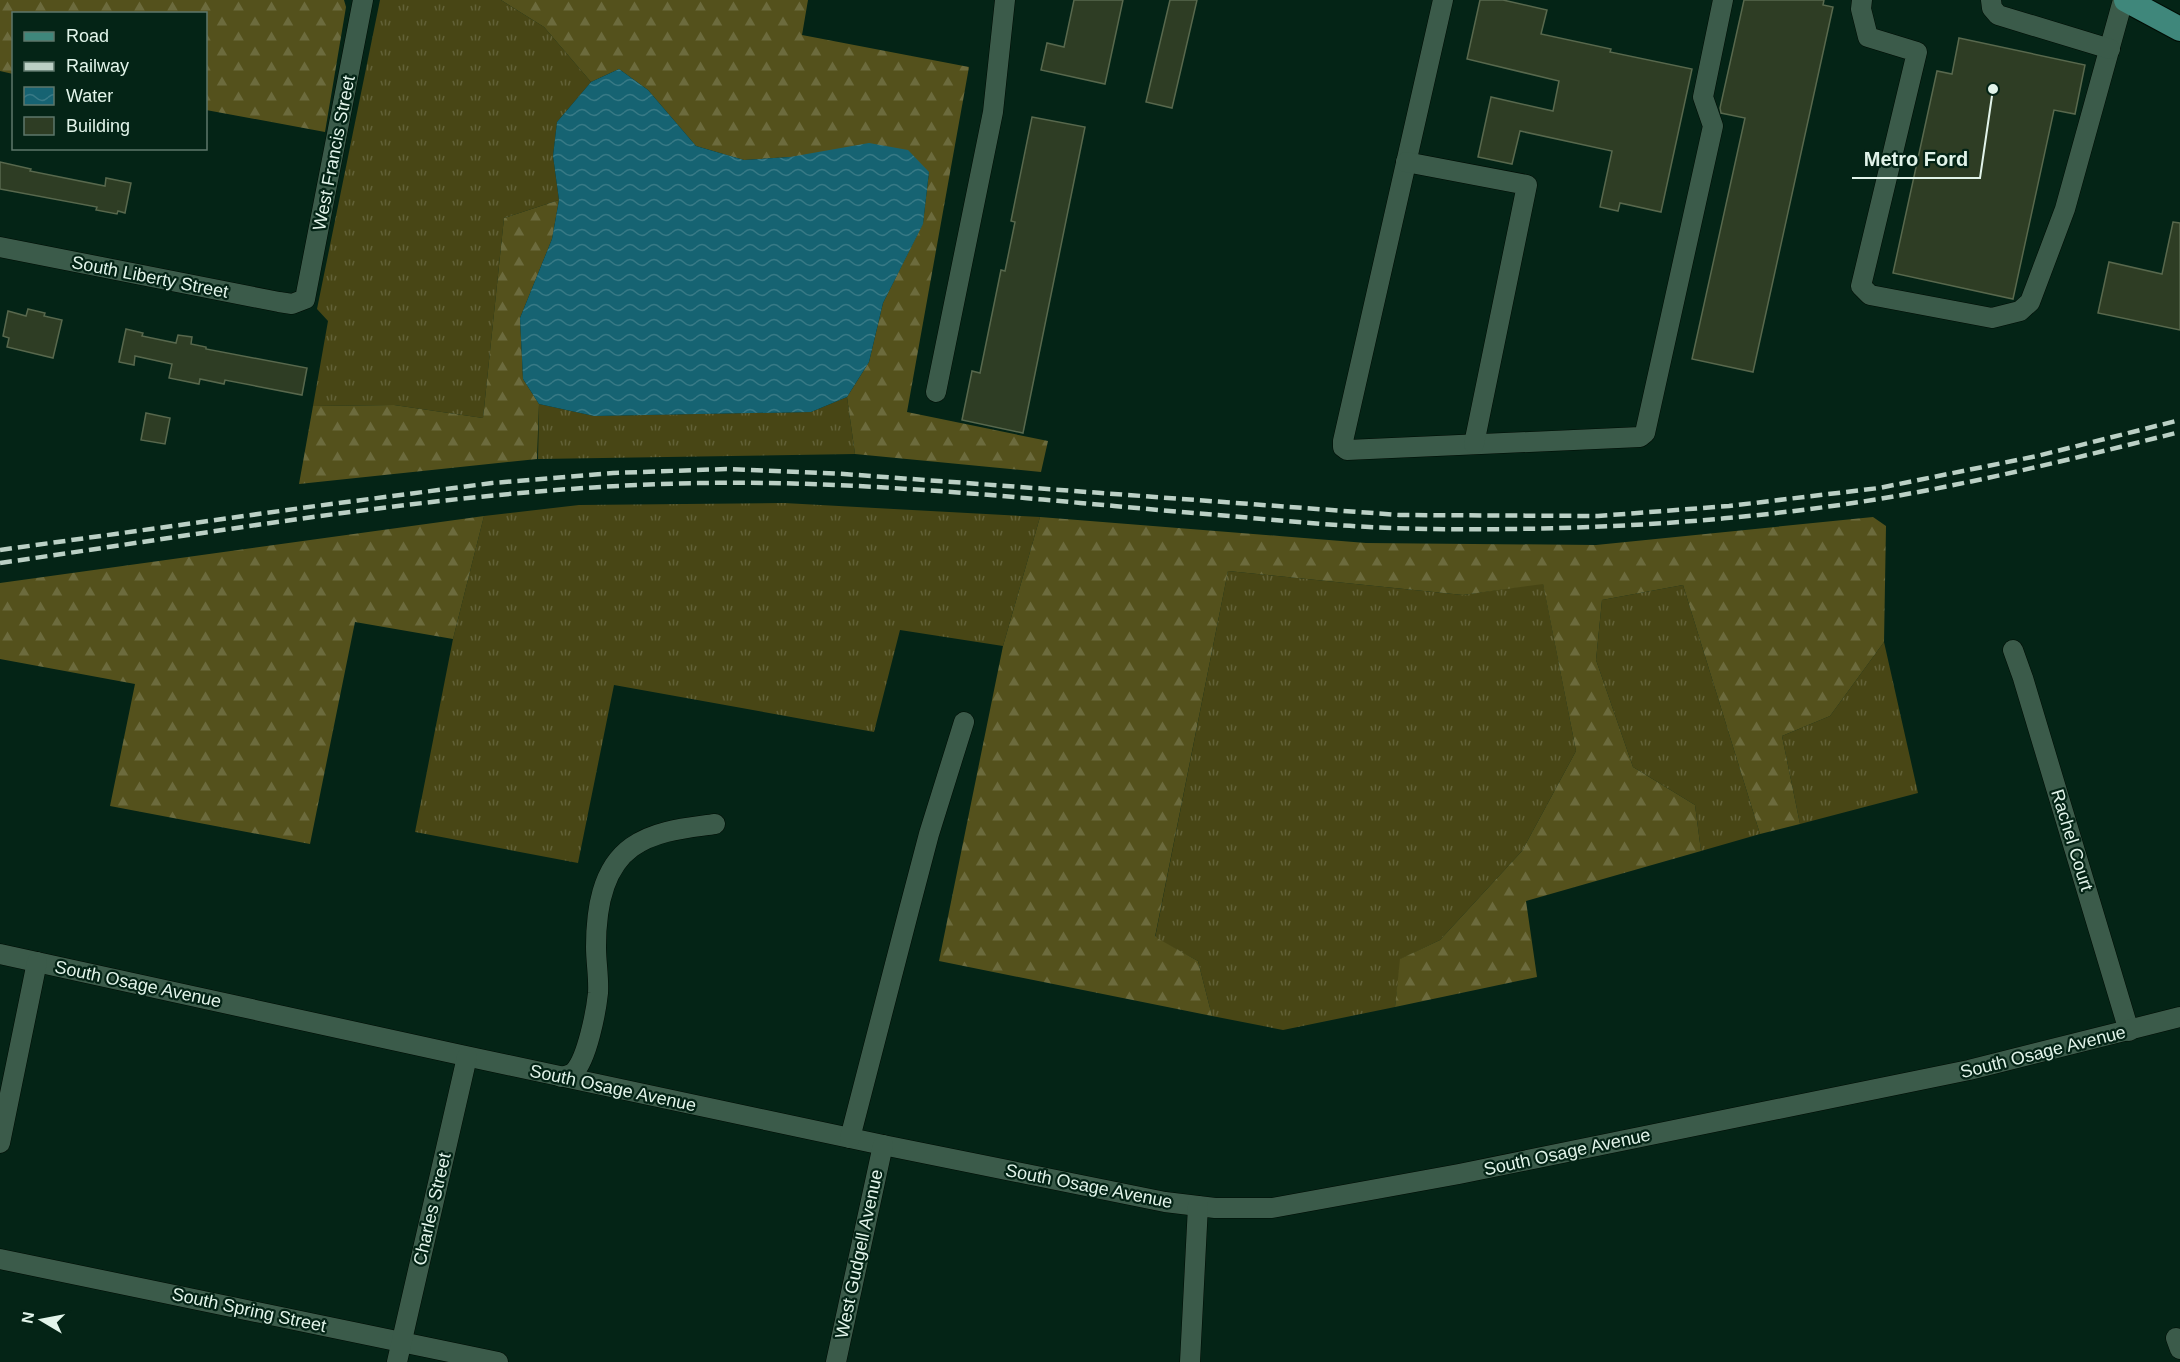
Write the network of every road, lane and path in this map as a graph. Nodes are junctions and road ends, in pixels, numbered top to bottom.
1 (363, 0) edge
2 (1005, 0) edge
3 (1443, 0) edge
4 (1723, 0) edge
5 (1862, 0) edge
6 (1991, 0) edge
7 (2125, 0) edge
8 (2179, 24) edge
9 (2109, 49) junction
10 (1406, 162) junction
11 (0, 247) edge
12 (300, 302) joint
13 (936, 392) dead end
14 (1474, 444) junction
15 (2013, 650) dead end
16 (964, 722) dead end
17 (715, 824) dead end
18 (0, 954) edge
19 (37, 962) junction
20 (2180, 1017) edge
21 (2129, 1031) junction
22 (467, 1057) junction
23 (561, 1077) junction
24 (850, 1138) junction
25 (0, 1143) edge
26 (883, 1145) junction
27 (1198, 1206) junction
28 (0, 1259) edge
29 (401, 1342) junction
30 (397, 1362) edge
31 (498, 1362) edge
32 (836, 1362) edge
33 (1190, 1362) edge

1 - 12 street, West Francis Street
2 - 13 street
3 - 10 street
4 - 14 street
5 - 9 street
6 - 9 street
7 - 8 main road
7 - 9 street
10 - 14 street
10 - 14 street
11 - 12 street, South Liberty Street
15 - 21 street, Rachel Court
16 - 24 street
17 - 23 street
18 - 19 street, South Osage Avenue
19 - 22 street, South Osage Avenue
19 - 25 street
20 - 21 street, South Osage Avenue
21 - 27 street, South Osage Avenue
22 - 23 street, South Osage Avenue
22 - 29 street, Charles Street
23 - 24 street, South Osage Avenue
24 - 26 street, South Osage Avenue
26 - 27 street, South Osage Avenue
26 - 32 street, West Gudgell Avenue
27 - 33 street
28 - 29 street, South Spring Street
29 - 30 street, Charles Street
29 - 31 street, South Spring Street

